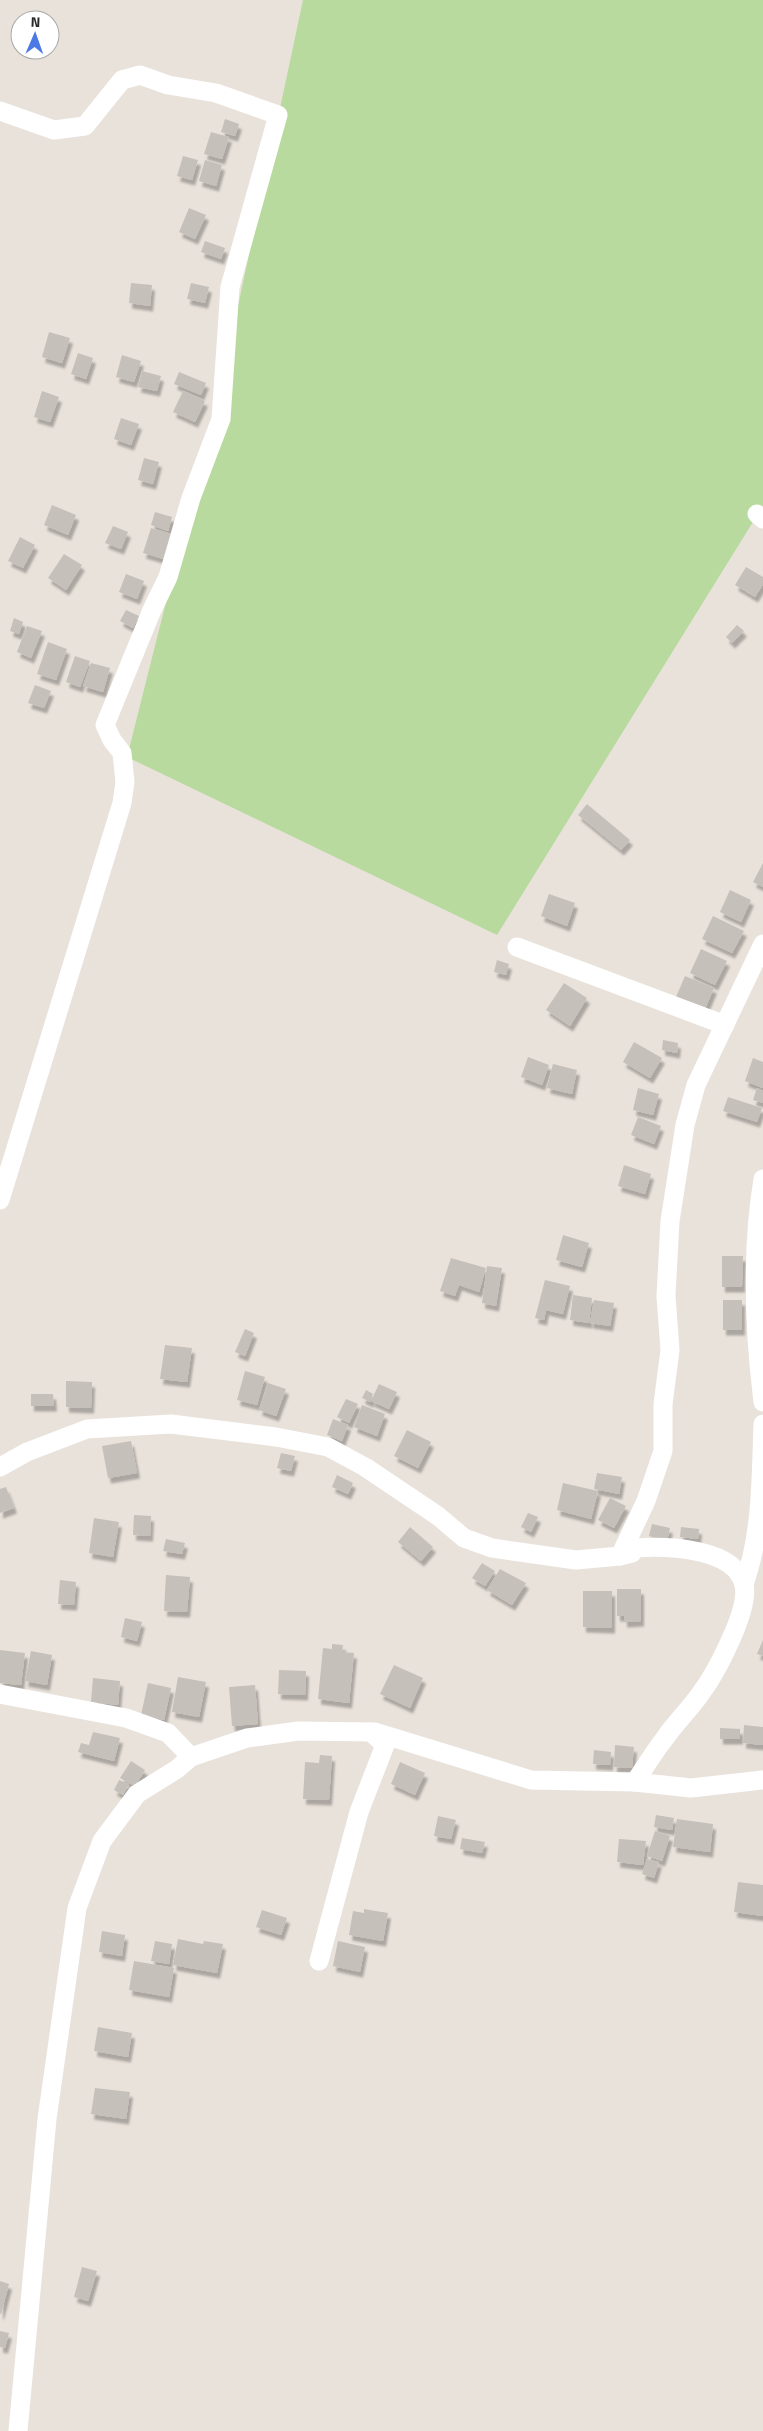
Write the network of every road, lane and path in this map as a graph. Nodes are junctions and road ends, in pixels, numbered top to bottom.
1 (0, 111) edge
2 (763, 944) edge
3 (517, 947) dead end
4 (725, 1025) junction
5 (763, 1179) edge
6 (0, 1200) edge
7 (763, 1402) edge
8 (763, 1424) edge
9 (0, 1467) edge
10 (620, 1556) junction
11 (744, 1584) junction
12 (0, 1694) edge
13 (371, 1732) junction
14 (191, 1757) junction
15 (763, 1780) edge
16 (634, 1782) junction
17 (319, 1961) dead end
18 (18, 2431) edge

1 - 6 street
2 - 4 street
3 - 4 street
4 - 10 street
5 - 7 street
8 - 11 street
9 - 10 street
10 - 11 street
11 - 16 street
12 - 14 street
13 - 14 street
13 - 16 street
13 - 17 street
14 - 18 street
15 - 16 street

